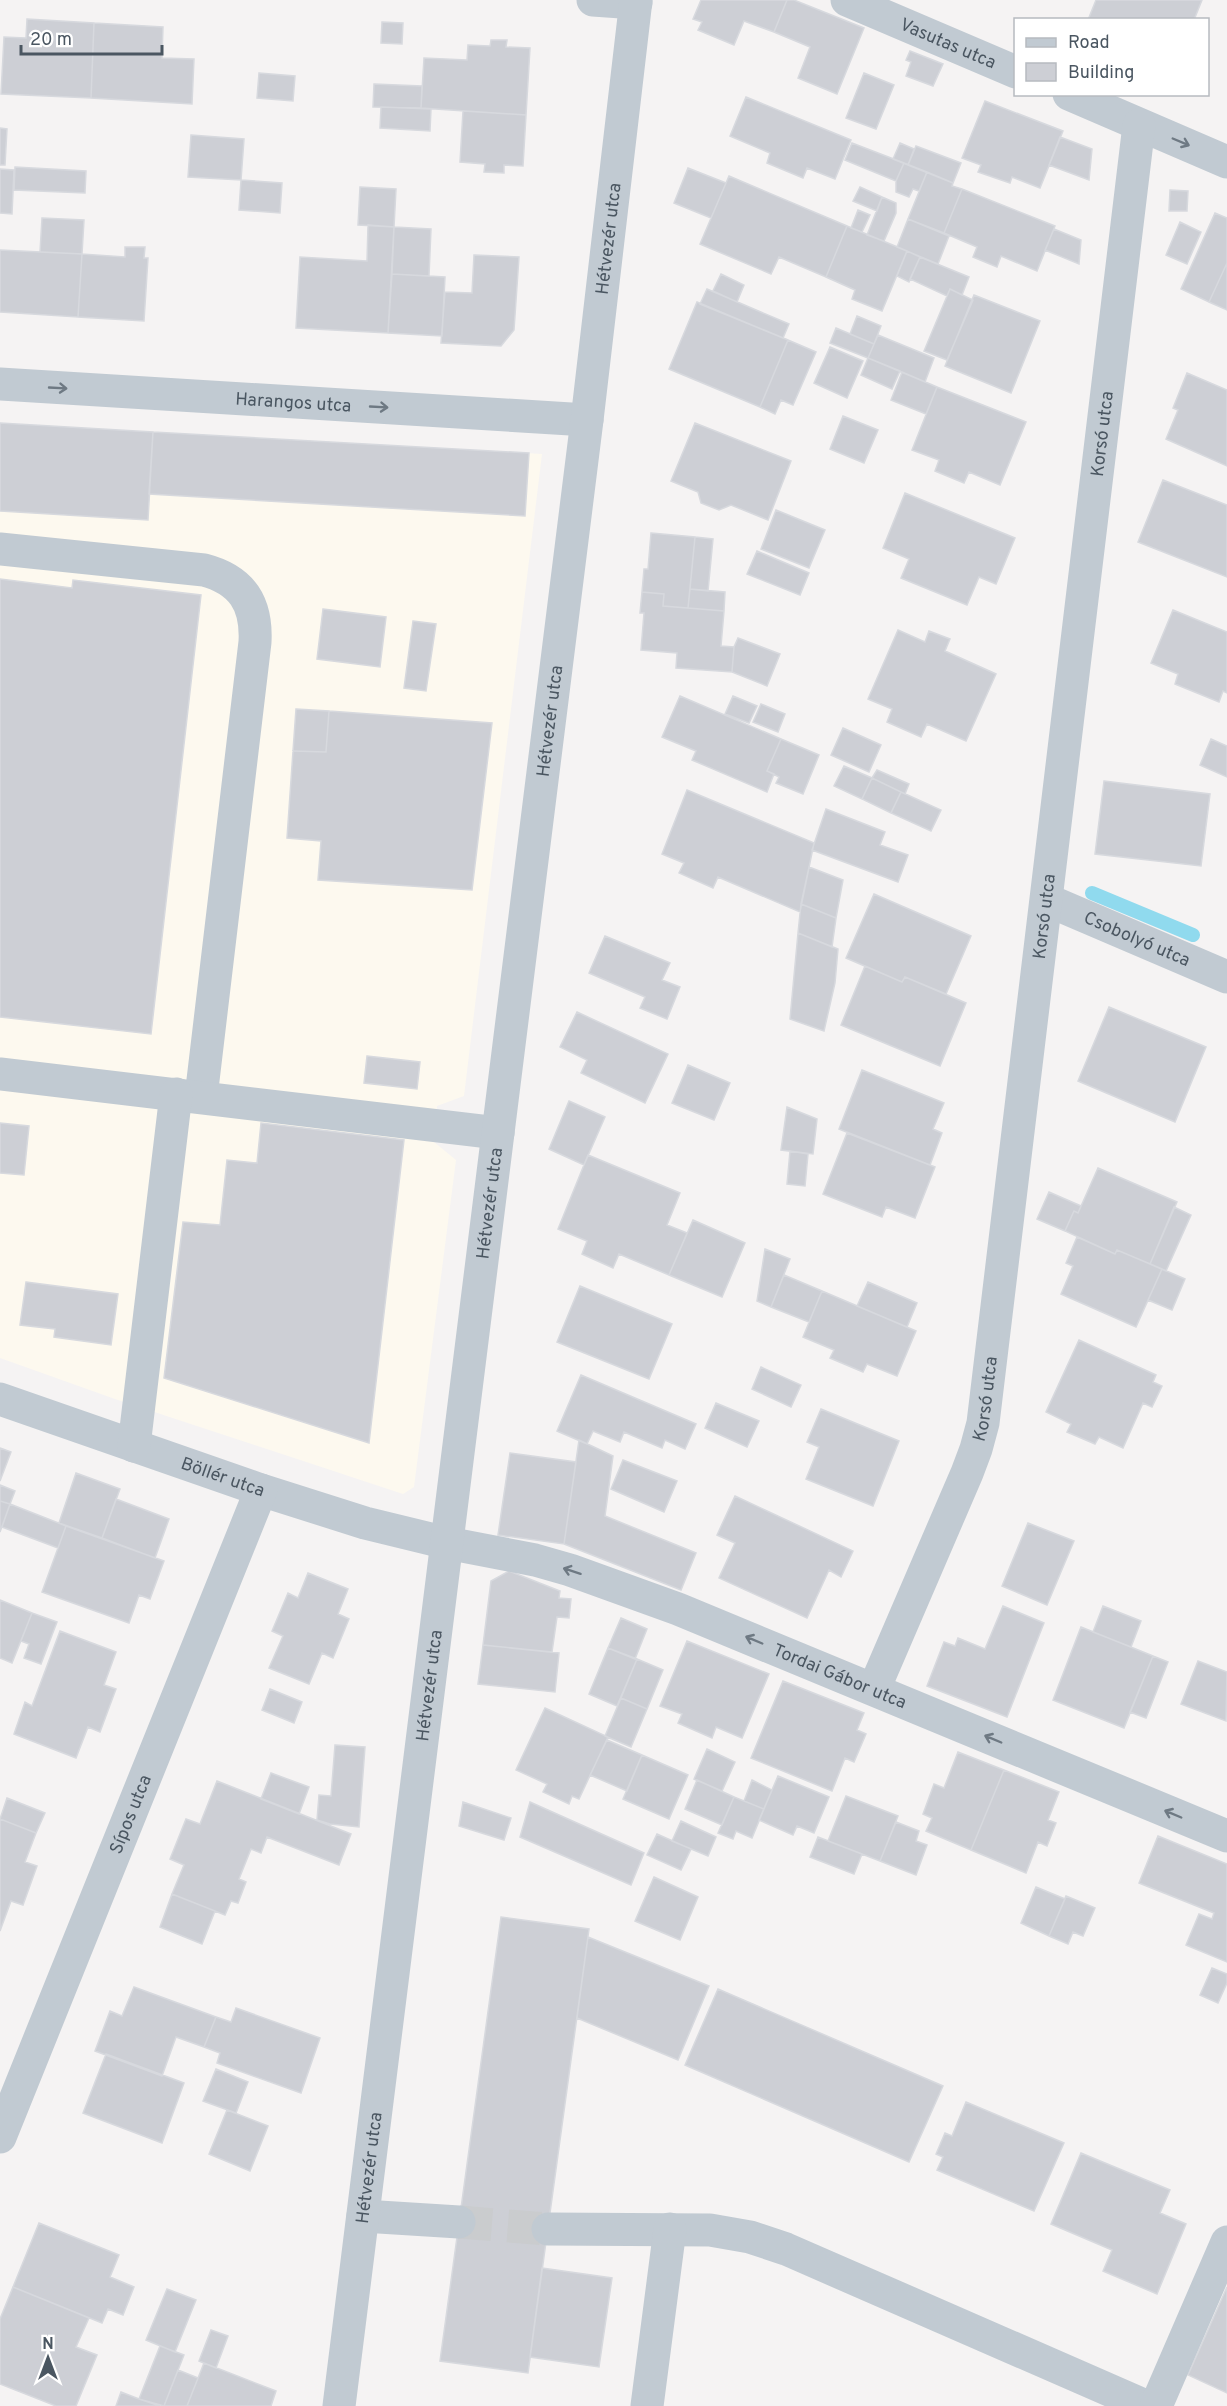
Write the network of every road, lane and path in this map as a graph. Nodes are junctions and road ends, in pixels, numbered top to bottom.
1 (593, 0) edge
2 (848, 0) edge
3 (636, 2) edge
4 (1014, 71) edge
5 (1074, 96) edge
6 (1139, 125) junction
7 (1227, 162) edge
8 (0, 384) edge
9 (587, 420) junction
10 (0, 549) edge
11 (1047, 900) junction
12 (1227, 977) edge
13 (0, 1074) edge
14 (188, 1095) junction
15 (498, 1132) junction
16 (0, 1399) edge
17 (134, 1446) junction
18 (261, 1490) junction
19 (447, 1543) junction
20 (874, 1689) junction
21 (1227, 1836) edge
22 (0, 2137) edge
23 (363, 2216) junction
24 (459, 2222) tunnel mouth
25 (548, 2229) tunnel mouth
26 (670, 2229) junction
27 (1227, 2242) edge
28 (339, 2406) edge
29 (647, 2406) edge
30 (1146, 2406) edge
31 (1156, 2406) edge

1 - 3 street
2 - 4 street, Vasutas utca
3 - 9 street, Hétvezér utca
5 - 6 street
6 -> 7 street
6 - 11 street, Korsó utca
8 -> 9 street, Harangos utca
9 - 15 street, Hétvezér utca
10 - 14 street
11 - 12 street, Csobolyó utca
11 - 20 street, Korsó utca
13 - 14 street
14 - 15 street
14 - 17 street
15 - 19 street, Hétvezér utca
16 - 17 street, Böllér utca
17 - 18 street, Böllér utca
18 - 19 street, Böllér utca
18 - 22 street, Sípos utca
20 -> 19 street, Tordai Gábor utca
19 - 23 street, Hétvezér utca
21 -> 20 street, Tordai Gábor utca
23 - 24 street
23 - 28 street, Hétvezér utca
25 - 26 street
26 - 29 street
26 - 30 street
27 - 31 street

